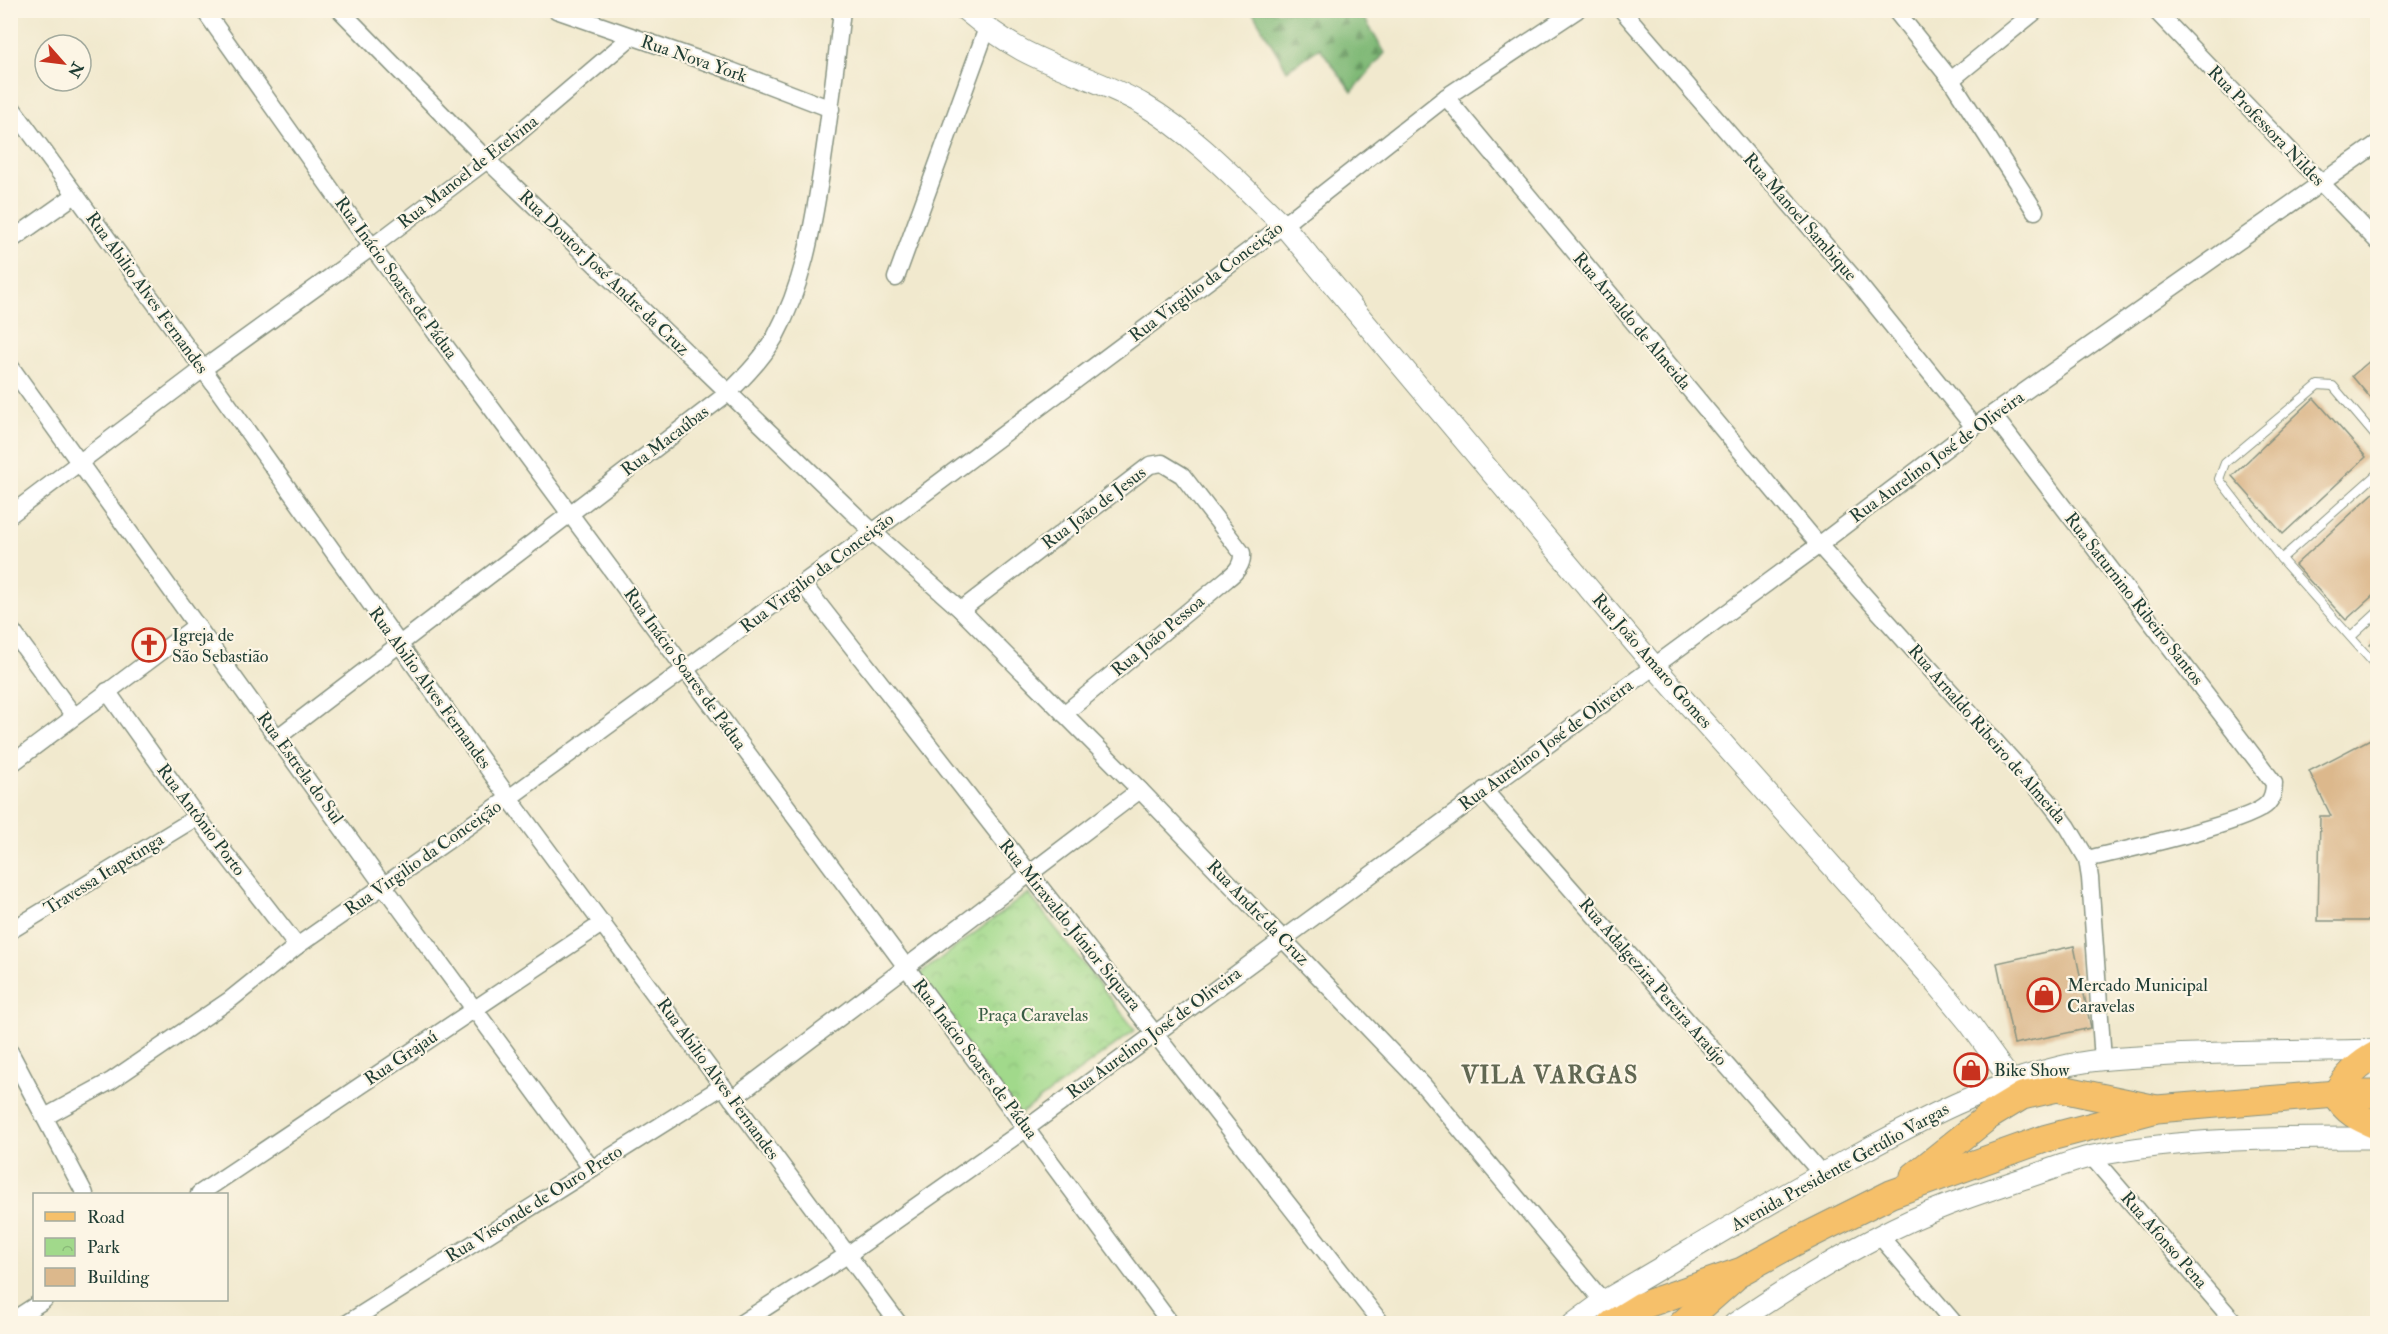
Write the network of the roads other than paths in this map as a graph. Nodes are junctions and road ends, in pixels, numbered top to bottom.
1 (204, 10) edge
2 (340, 10) edge
3 (556, 10) edge
4 (842, 10) edge
5 (965, 10) edge
6 (1577, 10) edge
7 (1622, 10) edge
8 (1895, 10) edge
9 (2037, 10) edge
10 (2155, 10) edge
11 (987, 28) junction
12 (631, 37) junction
13 (1951, 80) junction
14 (1446, 97) junction
15 (10, 105) edge
16 (831, 109) junction
17 (2378, 143) edge
18 (487, 160) junction
19 (2320, 183) junction
20 (75, 195) junction
21 (2036, 212) dead end
22 (1283, 225) junction
23 (10, 242) edge
24 (2378, 243) edge
25 (372, 247) junction
26 (896, 278) dead end
27 (10, 366) edge
28 (203, 369) junction
29 (728, 393) junction
30 (1993, 415) junction
31 (1974, 427) junction
32 (2378, 440) edge
33 (81, 461) junction
34 (2378, 473) edge
35 (571, 513) junction
36 (10, 515) edge
37 (873, 532) junction
38 (1819, 545) junction
39 (1242, 553) joint
40 (2281, 559) junction
41 (802, 584) junction
42 (961, 610) junction
43 (2378, 612) edge
44 (197, 625) junction
45 (10, 628) edge
46 (2351, 637) junction
47 (399, 644) junction
48 (1654, 666) junction
49 (2378, 668) edge
50 (686, 670) junction
51 (107, 691) junction
52 (1064, 714) junction
53 (74, 716) junction
54 (278, 738) junction
55 (10, 765) edge
56 (1140, 790) junction
57 (1484, 790) junction
58 (509, 798) junction
59 (197, 817) junction
60 (2087, 859) junction
61 (1029, 875) junction
62 (383, 885) junction
63 (603, 923) junction
64 (10, 931) edge
65 (1283, 939) junction
66 (297, 946) junction
67 (907, 968) junction
68 (473, 1009) junction
69 (1155, 1031) junction
70 (2378, 1050) edge
71 (10, 1052) edge
72 (2378, 1054) edge
73 (2103, 1059) junction
74 (2057, 1088) junction
75 (2017, 1089) junction
76 (728, 1092) junction
77 (2336, 1094) junction
78 (2378, 1094) edge
79 (2157, 1109) junction
80 (1989, 1116) junction
81 (45, 1117) junction
82 (2378, 1126) edge
83 (1027, 1128) junction
84 (2072, 1131) junction
85 (2378, 1138) edge
86 (2004, 1152) junction
87 (2092, 1156) junction
88 (591, 1168) junction
89 (1822, 1174) junction
90 (84, 1193) edge
91 (200, 1193) edge
92 (1891, 1194) junction
93 (1879, 1235) junction
94 (848, 1255) junction
95 (1742, 1271) junction
96 (41, 1301) edge
97 (1657, 1313) edge
98 (1611, 1314) edge
99 (10, 1322) edge
100 (346, 1323) edge
101 (740, 1323) edge
102 (899, 1323) edge
103 (1172, 1323) edge
104 (1382, 1323) edge
105 (1573, 1323) edge
106 (1682, 1323) edge
107 (1734, 1323) edge
108 (1955, 1323) edge
109 (2236, 1323) edge

1 - 25 street, Rua Inácio Soares de Pádua
2 - 18 street, Rua Doutor José Andre da Cruz
3 - 12 street, Rua Nova York
4 - 16 street, Rua Macaúbas
5 - 11 street, Rua João Amaro Gomes
6 - 14 street, Rua Virgilio da Conceição
7 - 31 street, Rua Manoel Sambique
8 - 13 street
9 - 13 street
10 - 19 street, Rua Professora Nildes
11 - 22 street, Rua João Amaro Gomes
11 - 26 street
12 - 16 street, Rua Nova York
12 - 18 street, Rua Manoel de Etelvina
13 - 21 street
14 - 22 street, Rua Virgilio da Conceição
14 - 38 street, Rua Arnaldo de Almeida
15 - 20 street, Rua Abilio Alves Fernandes
16 - 29 street, Rua Macaúbas
17 - 19 street, Rua Aurelino José de Oliveira
18 - 25 street, Rua Manoel de Etelvina
18 - 29 street, Rua Doutor José Andre da Cruz
19 - 24 street, Rua Professora Nildes
19 - 30 street, Rua Aurelino José de Oliveira
20 - 23 street
20 - 28 street, Rua Abilio Alves Fernandes
22 - 37 street, Rua Virgilio da Conceição
22 - 48 street, Rua João Amaro Gomes
25 - 28 street, Rua Manoel de Etelvina
25 - 35 street, Rua Inácio Soares de Pádua
27 - 33 street, Rua Estrela do Sul
28 - 33 street, Rua Manoel de Etelvina
28 - 47 street, Rua Abilio Alves Fernandes
29 - 35 street, Rua Macaúbas
29 - 37 street, Rua Doutor José Andre da Cruz
30 - 31 street, Rua Aurelino José de Oliveira
30 - 60 street, Rua Saturnino Ribeiro Santos
31 - 38 street, Rua Aurelino José de Oliveira
32 - 40 lane
33 - 36 street, Rua Manoel de Etelvina
33 - 44 street, Rua Estrela do Sul
34 - 40 lane
35 - 47 street, Rua Macaúbas
35 - 50 street, Rua Inácio Soares de Pádua
37 - 41 street, Rua Virgilio da Conceição
37 - 42 street, Rua André da Cruz
38 - 48 street, Rua Aurelino José de Oliveira
38 - 60 street, Rua Arnaldo Ribeiro de Almeida
39 - 42 street, Rua João de Jesus
39 - 52 street, Rua João Pessoa
40 - 46 lane
41 - 50 street, Rua Virgilio da Conceição
41 - 61 street, Rua Miravaldo Júnior Siquara
42 - 52 street, Rua André da Cruz
43 - 46 lane
44 - 51 street
44 - 54 street, Rua Estrela do Sul
45 - 53 street
46 - 49 lane
47 - 54 street, Rua Macaúbas
47 - 58 street, Rua Abilio Alves Fernandes
48 - 57 street, Rua Aurelino José de Oliveira
48 - 75 street, Rua João Amaro Gomes
50 - 58 street, Rua Virgilio da Conceição
50 - 67 street, Rua Inácio Soares de Pádua
51 - 53 street
51 - 59 street, Rua Antônio Porto
52 - 56 street, Rua André da Cruz
53 - 55 street
54 - 62 street, Rua Estrela do Sul
56 - 61 street, Rua Visconde de Ouro Preto
56 - 65 street, Rua André da Cruz
57 - 65 street, Rua Aurelino José de Oliveira
57 - 89 street, Rua Adalgezira Pereira Araújo
58 - 62 street, Rua Virgilio da Conceição
58 - 63 street, Rua Abilio Alves Fernandes
59 - 64 street, Travessa Itapetinga
59 - 66 street, Rua Antônio Porto
60 - 73 street, Rua Arnaldo Ribeiro de Almeida
61 - 67 street, Rua Visconde de Ouro Preto
61 - 69 street, Rua Miravaldo Júnior Siquara
62 - 66 street, Rua Virgilio da Conceição
62 - 68 street, Rua Estrela do Sul
63 - 68 street, Rua Grajaú
63 - 76 street, Rua Abilio Alves Fernandes
65 - 69 street, Rua Aurelino José de Oliveira
65 - 98 street, Rua André da Cruz
66 - 81 street, Rua Virgilio da Conceição
67 - 76 street, Rua Visconde de Ouro Preto
67 - 83 street, Rua Inácio Soares de Pádua
68 - 88 street, Rua Estrela do Sul
68 - 91 street, Rua Grajaú
69 - 83 street, Rua Aurelino José de Oliveira
69 - 104 street, Rua Miravaldo Júnior Siquara
70 - 73 street, Avenida Presidente Getúlio Vargas
71 - 81 street
72 - 77 main road
73 - 75 street, Avenida Presidente Getúlio Vargas
74 - 75 main road, Avenida Presidente Getúlio Vargas
74 - 79 main road, Avenida Presidente Getúlio Vargas
74 - 84 main road
75 - 80 main road, Avenida Presidente Getúlio Vargas
75 - 89 street, Avenida Presidente Getúlio Vargas
76 - 88 street, Rua Visconde de Ouro Preto
76 - 94 street, Rua Abilio Alves Fernandes
77 - 78 main road, Avenida Presidente Getúlio Vargas
77 - 79 main road, Avenida Presidente Getúlio Vargas
77 - 82 main road
79 - 84 main road, Avenida Presidente Getúlio Vargas
80 - 86 main road
80 - 92 main road, Avenida Presidente Getúlio Vargas
81 - 90 street
83 - 94 street, Rua Aurelino José de Oliveira
83 - 103 street, Rua Inácio Soares de Pádua
84 - 86 main road, Avenida Presidente Getúlio Vargas
85 - 87 street
86 - 92 main road, Avenida Presidente Getúlio Vargas
87 - 93 street
87 - 109 street, Rua Afonso Pena
88 - 100 street, Rua Visconde de Ouro Preto
89 - 98 street, Avenida Presidente Getúlio Vargas
92 - 95 main road, Avenida Presidente Getúlio Vargas
93 - 107 street
93 - 108 street
94 - 101 street, Rua Aurelino José de Oliveira
94 - 102 street, Rua Abilio Alves Fernandes
95 - 97 main road, Avenida Presidente Getúlio Vargas
95 - 106 main road, Avenida Presidente Getúlio Vargas
96 - 99 street
97 - 98 main road, Avenida Presidente Getúlio Vargas
98 - 105 street, Avenida Presidente Getúlio Vargas

